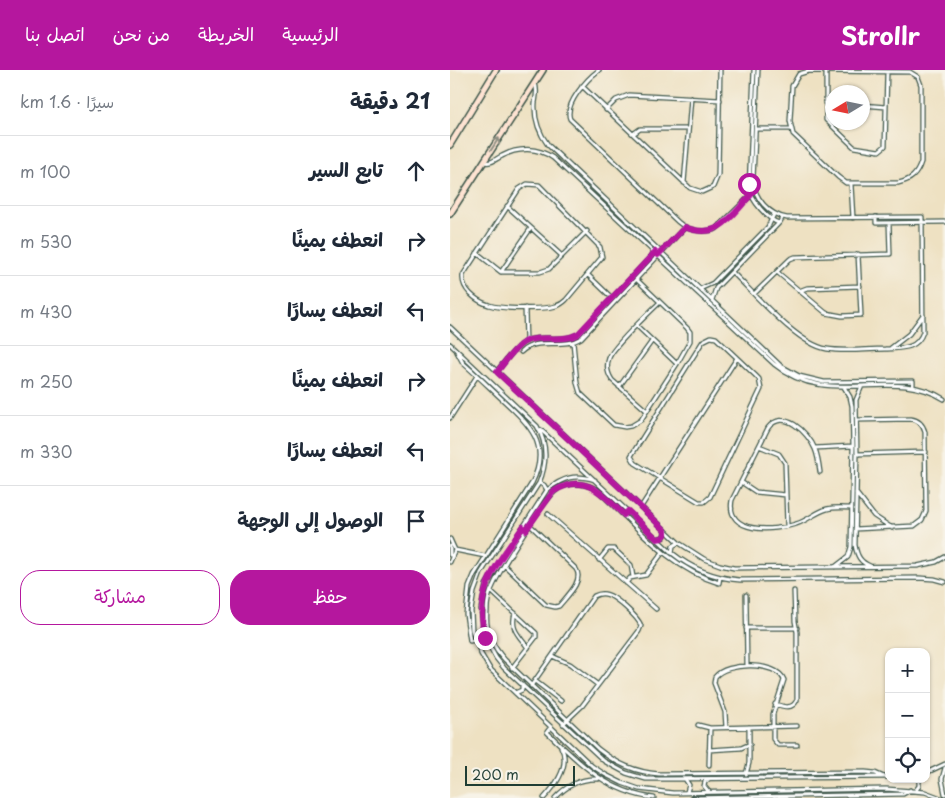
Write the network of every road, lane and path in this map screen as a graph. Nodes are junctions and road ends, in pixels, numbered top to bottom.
1 (496, 70) edge
2 (543, 70) edge
3 (599, 70) edge
4 (720, 70) edge
5 (754, 70) edge
6 (758, 70) edge
7 (826, 71) edge
8 (887, 72) junction
9 (535, 83) junction
10 (826, 85) edge
11 (582, 86) junction
12 (755, 93) junction
13 (691, 98) junction
14 (720, 100) junction
15 (870, 106) edge
16 (886, 107) junction
17 (606, 110) junction
18 (754, 111) junction
19 (688, 129) junction
20 (756, 129) junction
21 (791, 129) junction
22 (836, 130) edge
23 (633, 134) junction
24 (450, 145) edge
25 (552, 149) junction
26 (549, 155) junction
27 (752, 160) junction
28 (484, 162) junction
29 (684, 183) junction
30 (851, 184) junction
31 (751, 195) junction
32 (508, 206) junction
33 (450, 214) edge
34 (774, 214) junction
35 (876, 217) junction
36 (782, 218) junction
37 (853, 218) junction
38 (772, 220) junction
39 (889, 222) junction
40 (922, 222) junction
41 (945, 222) edge
42 (779, 223) junction
43 (685, 227) junction
44 (531, 228) junction
45 (587, 231) junction
46 (658, 252) junction
47 (477, 253) junction
48 (858, 254) junction
49 (562, 256) junction
50 (501, 272) junction
51 (732, 272) junction
52 (777, 272) junction
53 (588, 275) junction
54 (636, 280) junction
55 (860, 286) junction
56 (700, 289) junction
57 (800, 292) junction
58 (754, 294) junction
59 (612, 298) junction
60 (712, 300) junction
61 (660, 302) junction
62 (525, 308) junction
63 (923, 315) junction
64 (637, 326) junction
65 (450, 327) edge
66 (580, 336) junction
67 (652, 340) junction
68 (526, 341) junction
69 (574, 342) junction
70 (450, 344) edge
71 (891, 348) junction
72 (456, 350) junction
73 (521, 352) dead end
74 (737, 358) junction
75 (677, 364) junction
76 (497, 372) junction
77 (478, 376) junction
78 (862, 386) junction
79 (913, 386) junction
80 (620, 387) junction
81 (844, 387) junction
82 (505, 399) junction
83 (944, 399) dead end
84 (647, 411) junction
85 (450, 418) edge
86 (857, 420) junction
87 (537, 426) junction
88 (759, 446) junction
89 (853, 446) junction
90 (815, 448) junction
91 (926, 452) junction
92 (857, 454) junction
93 (820, 472) dead end
94 (660, 479) junction
95 (595, 480) junction
96 (741, 482) junction
97 (539, 483) junction
98 (547, 490) junction
99 (856, 494) junction
100 (786, 495) junction
101 (641, 508) junction
102 (851, 508) junction
103 (628, 511) junction
104 (548, 514) dead end
105 (624, 515) junction
106 (508, 521) junction
107 (512, 524) junction
108 (530, 525) junction
109 (787, 526) junction
110 (525, 528) junction
111 (892, 528) junction
112 (855, 529) junction
113 (665, 530) junction
114 (657, 539) junction
115 (451, 543) edge
116 (679, 543) junction
117 (663, 552) junction
118 (453, 553) edge
119 (672, 553) junction
120 (485, 556) junction
121 (945, 557) edge
122 (599, 560) junction
123 (450, 562) edge
124 (504, 566) junction
125 (873, 567) junction
126 (834, 568) junction
127 (720, 577) junction
128 (633, 578) junction
129 (945, 582) edge
130 (626, 583) junction
131 (491, 591) junction
132 (794, 591) dead end
133 (746, 595) dead end
134 (656, 609) dead end
135 (515, 613) junction
136 (746, 628) junction
137 (796, 628) junction
138 (475, 640) junction
139 (528, 648) junction
140 (552, 656) junction
141 (747, 666) junction
142 (512, 668) junction
143 (535, 681) junction
144 (522, 684) junction
145 (598, 685) junction
146 (530, 686) junction
147 (515, 693) junction
148 (532, 699) junction
149 (561, 701) dead end
150 (775, 704) junction
151 (529, 706) junction
152 (567, 720) junction
153 (563, 724) junction
154 (698, 725) dead end
155 (797, 726) dead end
156 (551, 727) junction
157 (749, 727) junction
158 (772, 727) junction
159 (710, 728) junction
160 (726, 728) junction
161 (560, 744) junction
162 (750, 744) junction
163 (797, 745) dead end
164 (741, 748) junction
165 (709, 750) junction
166 (750, 753) junction
167 (945, 764) edge
168 (709, 765) dead end
169 (945, 768) edge
170 (930, 770) edge
171 (738, 774) junction
172 (746, 774) junction
173 (885, 776) edge
174 (885, 777) edge
175 (600, 779) junction
176 (685, 779) junction
177 (710, 779) junction
178 (738, 779) junction
179 (919, 783) edge
180 (639, 789) junction
181 (910, 790) junction
182 (916, 790) junction
183 (748, 791) junction
184 (686, 792) junction
185 (709, 792) junction
186 (945, 794) edge
187 (545, 796) edge
188 (638, 796) junction
189 (748, 797) edge
190 (787, 797) edge
191 (796, 797) edge
192 (551, 798) edge
193 (555, 798) edge
194 (654, 798) edge
195 (692, 798) edge
196 (941, 798) edge

1 - 24 main road
2 - 9 main road
3 - 11 street
4 - 14 street
5 - 12 street
6 - 12 street
7 - 8 street
7 - 10 street
7 - 21 street
8 - 16 street
8 - 30 street
9 - 25 street
28 -> 9 main road
11 - 17 street
11 - 43 street
12 - 18 street
13 - 14 street
13 - 17 street
13 - 19 street
14 - 29 street
15 - 16 street
16 - 22 street
17 - 23 street
18 - 20 street
18 - 27 street
19 - 23 street
19 - 29 street
20 - 21 street
20 - 27 street
21 - 30 street
23 - 29 street
25 - 26 street
25 - 46 street
26 - 28 street
26 - 46 street
27 - 31 street
27 - 34 street
28 - 33 main road
30 - 37 street
31 - 38 street
31 - 43 street
32 - 44 street
32 - 45 street
32 - 47 street
34 - 36 street
34 - 38 street
35 - 37 street
35 - 39 street
35 - 40 street
36 - 37 street
36 - 42 street
38 - 42 street
38 - 56 street
39 - 40 street
39 - 48 street
40 - 41 street
40 - 63 street
42 - 51 street
43 - 46 street
44 - 49 street
44 - 50 street
45 - 49 street
45 - 53 street
46 - 54 street
46 - 56 street
46 - 59 street
46 - 81 street
47 - 50 street
47 - 62 street
48 - 52 street
48 - 55 street
49 - 50 street
51 - 58 street
51 - 60 street
52 - 57 street
52 - 58 street
53 - 59 street
53 - 62 street
54 - 61 street
54 - 66 street
55 - 57 street
55 - 57 street
56 - 60 street
58 - 71 street
59 - 66 street
60 - 79 street
61 - 64 street
61 - 75 street
62 - 68 street
63 - 71 street
63 - 71 street
64 - 67 street
64 - 80 street
65 - 76 street
66 - 68 street
66 - 69 street
67 - 75 street
67 - 80 street
68 - 76 street
69 - 73 street
69 - 84 street
70 - 72 street
72 - 77 street
72 - 82 street
74 - 94 street
74 - 94 street
74 - 94 street
75 - 84 street
76 - 101 street
77 - 82 street
77 - 85 street
78 - 79 street
78 - 81 street
78 - 86 street
79 - 83 street
80 - 84 street
81 - 89 street
82 - 87 street
82 - 106 street
86 - 91 street
86 - 92 street
87 - 95 street
87 - 97 street
88 - 90 street
88 - 96 street
88 - 100 street
89 - 90 street
89 - 102 street
90 - 93 street
91 - 92 street
91 - 111 street
92 - 99 street
94 - 101 street
95 - 98 street
95 - 103 street
96 - 100 street
96 - 109 street
97 - 98 street
97 - 107 street
98 - 110 street
99 - 111 street
99 - 112 street
100 - 109 street
101 - 113 street
102 - 109 street
102 - 126 street
103 - 105 street
103 - 114 street
104 - 122 street
105 - 108 street
105 - 117 street
106 - 107 street
106 - 120 street
107 - 138 street
108 - 110 street
108 - 124 street
110 - 124 street
110 - 144 street
111 - 112 street
112 - 125 street
113 - 114 street
113 - 116 street
114 - 119 street
115 - 118 street
116 - 119 street
116 - 126 street
117 - 127 street
117 - 128 street
118 - 120 street
118 - 123 street
119 - 127 street
120 - 138 street
121 - 125 street
122 - 128 street
122 - 130 street
124 - 131 street
125 - 126 street
127 - 129 street
128 - 130 street
130 - 134 street
131 - 135 street
131 - 142 street
132 - 137 street
133 - 136 street
135 - 139 street
135 - 139 street
136 - 137 street
136 - 141 street
137 - 150 street
138 - 147 street
139 - 142 street
140 - 143 street
140 - 145 street
140 - 145 street
141 - 150 street
141 - 160 street
142 - 146 street
143 - 146 street
143 - 149 street
144 - 147 street
144 - 148 street
145 - 152 street
146 - 152 street
147 - 151 street
148 - 151 street
148 - 153 street
150 - 158 street
151 - 156 street
152 - 153 street
152 - 171 street
153 - 176 street
154 - 159 street
155 - 158 street
156 - 161 street
156 - 180 street
157 - 158 street
157 - 160 street
157 - 162 street
158 - 163 street
159 - 160 street
159 - 165 street
161 - 175 street
161 - 187 street
162 - 164 street
162 - 166 street
164 - 165 street
164 - 166 street
165 - 168 street
166 - 172 street
167 - 170 street
169 - 186 street
171 - 172 street
171 - 178 street
172 - 173 street
174 - 178 street
175 - 188 street
175 - 193 street
176 - 177 street
176 - 184 street
177 - 178 street
177 - 185 street
179 - 182 street
180 - 184 street
180 - 188 street
181 - 182 street
181 - 183 street
181 - 191 street
182 - 196 street
183 - 185 street
183 - 189 street
184 - 185 street
187 - 192 street
188 - 194 street
189 - 190 street
189 - 195 street
190 - 191 street

